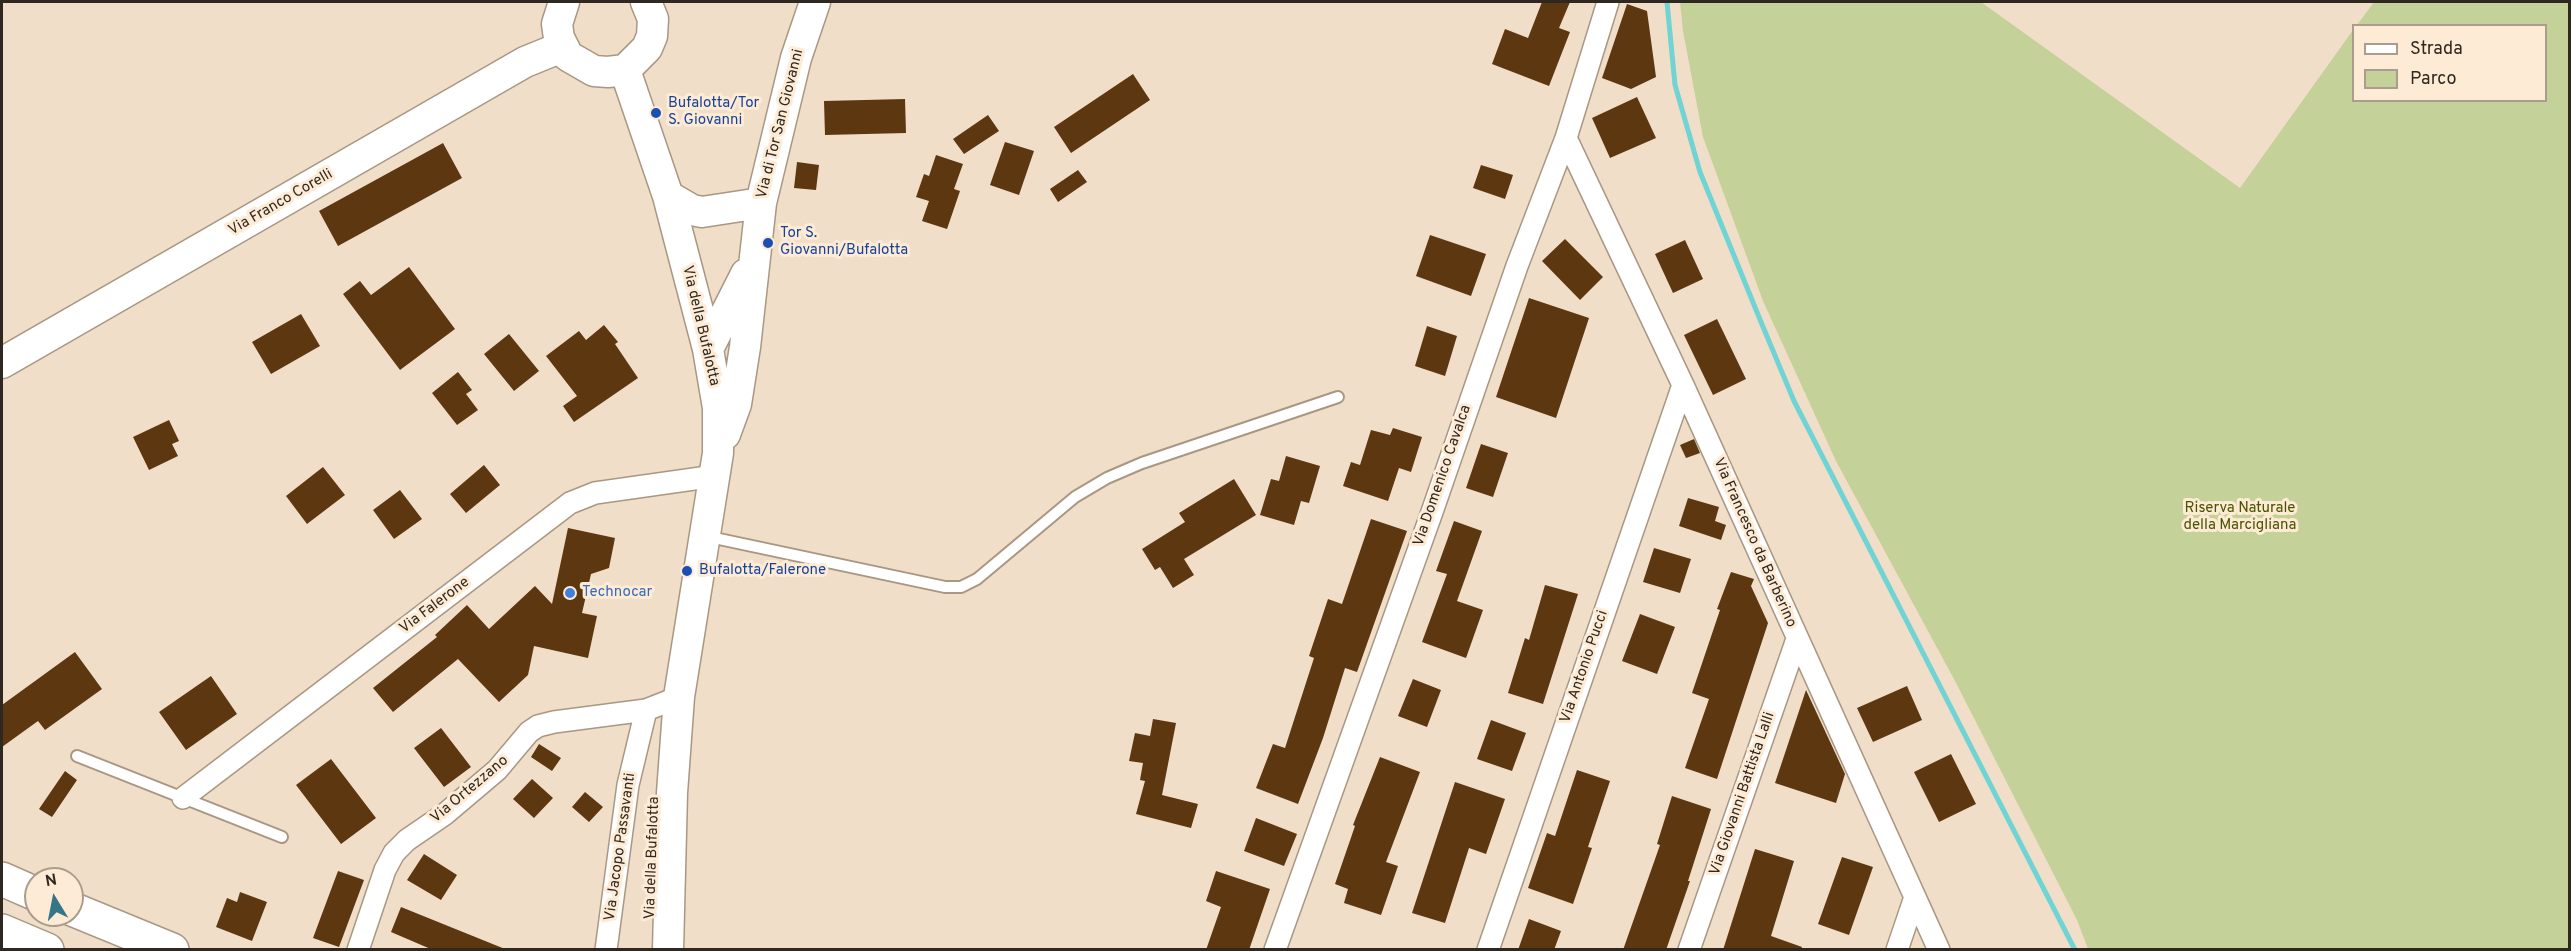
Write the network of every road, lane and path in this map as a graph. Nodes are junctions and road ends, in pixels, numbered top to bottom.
1 (564, 2) edge
2 (646, 2) edge
3 (815, 2) edge
4 (1608, 2) edge
5 (562, 47) junction
6 (625, 70) junction
7 (1566, 138) junction
8 (668, 196) junction
9 (762, 203) junction
10 (756, 249) junction
11 (708, 349) junction
12 (2, 363) edge
13 (1683, 385) junction
14 (1338, 397) dead end
15 (716, 465) junction
16 (705, 536) junction
17 (1797, 639) junction
18 (679, 697) junction
19 (646, 710) junction
20 (77, 756) dead end
21 (183, 798) junction
22 (282, 837) dead end
23 (2, 879) edge
24 (24, 889) edge
25 (1914, 900) junction
26 (84, 914) edge
27 (2, 931) edge
28 (2, 937) edge
29 (46, 950) edge
30 (172, 950) edge
31 (358, 950) edge
32 (606, 950) edge
33 (650, 950) edge
34 (668, 950) edge
35 (1275, 950) edge
36 (1488, 950) edge
37 (1689, 950) edge
38 (1897, 950) edge
39 (1939, 950) edge

1 - 5 street
2 - 6 street
3 - 9 street, Via di Tor San Giovanni
4 - 7 street, Via Domenico Cavalca
5 - 6 street
5 - 12 street, Via Franco Corelli
6 - 8 street, Via della Bufalotta
7 - 13 street, Via Francesco da Barberino
7 - 35 street, Via Domenico Cavalca
8 - 9 street
8 - 11 street, Via della Bufalotta
9 - 10 street, Via di Tor San Giovanni
10 - 11 street
10 - 15 street
11 - 15 street, Via della Bufalotta
13 - 17 street, Via Francesco da Barberino
13 - 36 street, Via Antonio Pucci
14 - 16 lane
15 - 16 street, Via della Bufalotta
15 - 21 street, Via Falerone
16 - 18 street, Via della Bufalotta
17 - 25 street, Via Francesco da Barberino
17 - 37 street, Via Giovanni Battista Lalli
18 - 19 street, Via Ortezzano
18 - 33 street, Via della Bufalotta
18 - 34 street, Via della Bufalotta
19 - 31 street, Via Ortezzano
19 - 32 street, Via Jacopo Passavanti
20 - 21 lane
21 - 22 lane
23 - 24 highway
25 - 38 street
25 - 39 street, Via Francesco da Barberino
26 - 30 highway
27 - 29 highway
28 - 29 lane

